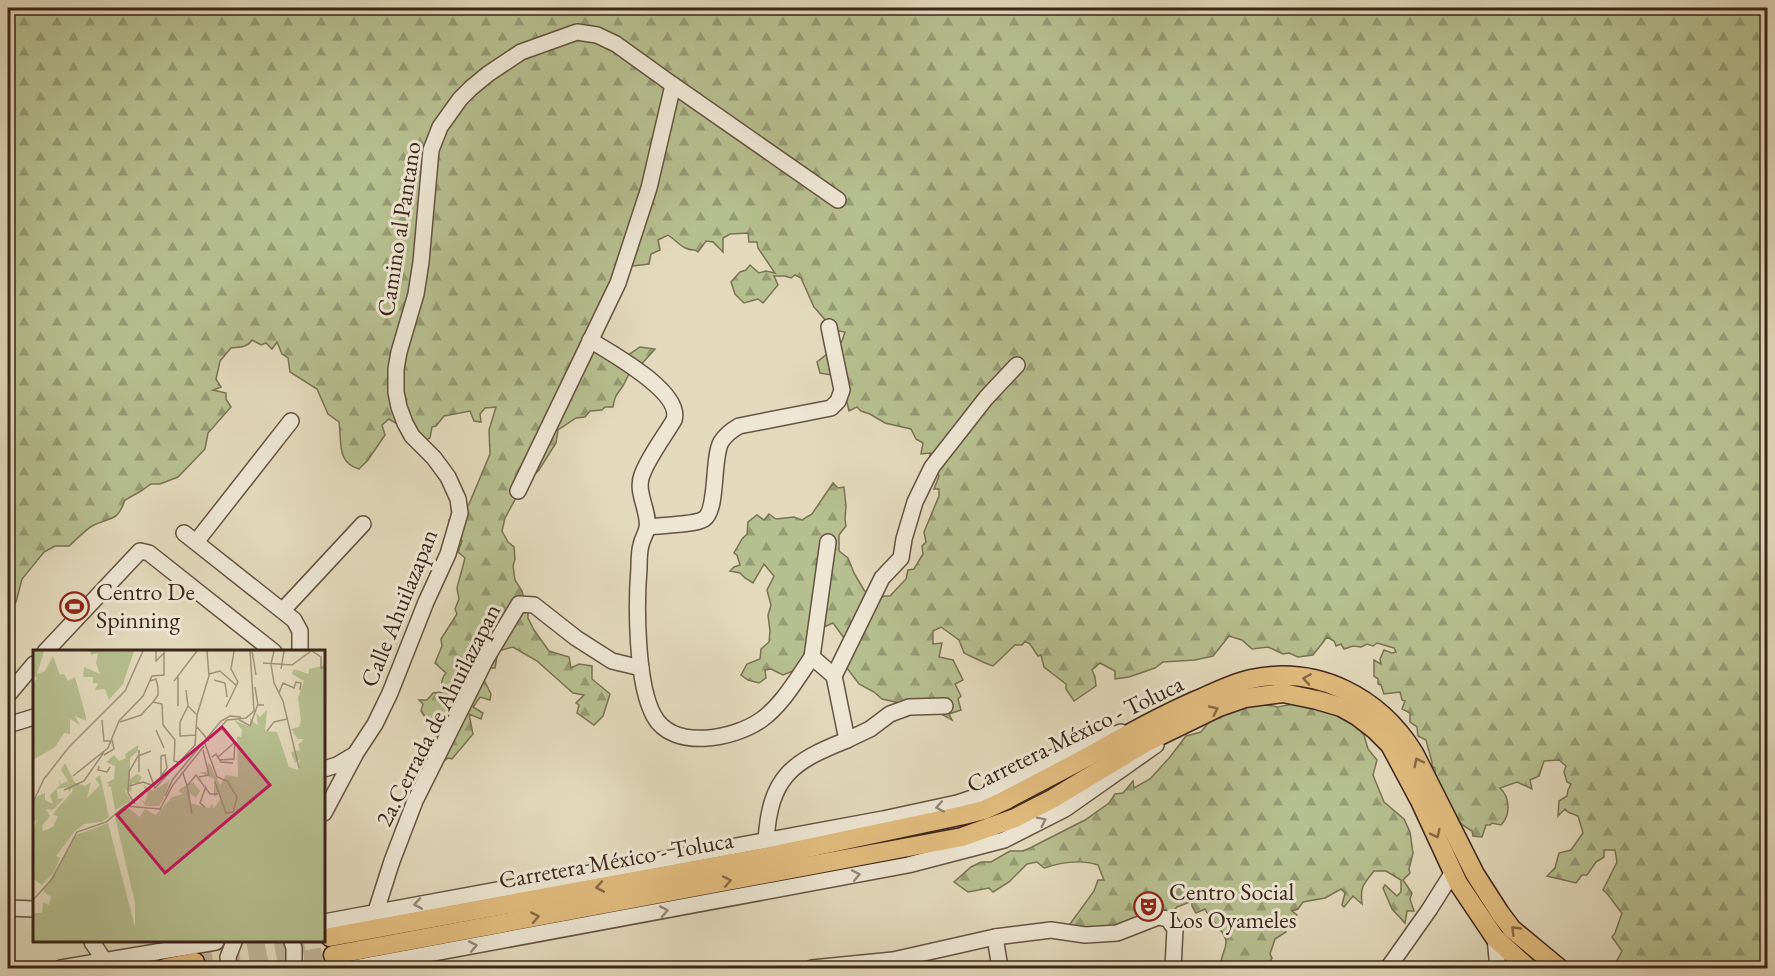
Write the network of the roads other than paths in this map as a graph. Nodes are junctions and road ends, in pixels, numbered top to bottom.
1 (673, 85) junction
2 (838, 200) dead end
3 (829, 327) dead end
4 (590, 340) junction
5 (1017, 365) dead end
6 (291, 421) dead end
7 (405, 423) joint
8 (518, 491) dead end
9 (363, 524) dead end
10 (648, 527) junction
11 (828, 542) dead end
12 (283, 610) junction
13 (47, 650) edge
14 (271, 650) edge
15 (300, 650) edge
16 (812, 657) junction
17 (33, 665) edge
18 (641, 668) junction
19 (834, 676) junction
20 (8, 695) edge
21 (945, 706) dead end
22 (33, 717) edge
23 (1149, 722) junction
24 (8, 725) edge
25 (1180, 727) junction
26 (847, 740) junction
27 (356, 753) junction
28 (326, 768) edge
29 (326, 809) edge
30 (766, 841) junction
31 (1453, 872) junction
32 (8, 908) edge
33 (33, 909) edge
34 (376, 911) junction
35 (995, 937) junction
36 (329, 938) edge
37 (1495, 938) junction
38 (93, 943) edge
39 (210, 943) edge
40 (234, 943) edge
41 (292, 943) edge
42 (104, 960) junction
43 (195, 962) dead end
44 (1174, 967) edge
45 (61, 969) edge
46 (165, 969) edge
47 (230, 969) edge
48 (294, 969) edge
49 (353, 969) edge
50 (812, 969) edge
51 (1000, 969) edge
52 (1388, 969) edge
53 (1498, 969) edge
54 (1528, 969) edge
55 (1559, 969) edge

1 - 2 street, Camino al Pantano
1 - 4 street
1 - 7 street, Camino al Pantano
3 - 10 street
4 - 8 street
4 - 10 street
5 - 19 street
6 - 12 street
7 - 27 street, Calle Ahuilazapan
9 - 12 street
10 - 18 street
11 - 16 street
12 - 15 street
13 - 14 street
16 - 18 street
16 - 19 street
17 - 20 street
18 - 34 street, 2a.Cerrada de Ahuilazapan
19 - 26 street
21 - 26 street
22 - 24 street
23 -> 30 street
23 -> 36 main road, Carretera México - Toluca
55 -> 23 main road, Carretera México - Toluca
25 -> 31 main road, Carretera México - Toluca
36 -> 25 main road, Carretera México - Toluca
49 -> 25 street
26 - 30 street
27 - 28 street
27 - 29 street, Calle Ahuilazapan
30 -> 34 street
31 - 37 main road, Carretera México - Toluca
31 - 52 street
32 - 33 street
34 - 36 street
35 - 44 street
35 - 50 street
35 - 51 street
37 - 53 street
37 - 54 main road, Carretera México - Toluca
38 - 42 street
39 - 42 street
40 - 47 street
41 - 48 street
42 - 45 street
43 - 46 main road

